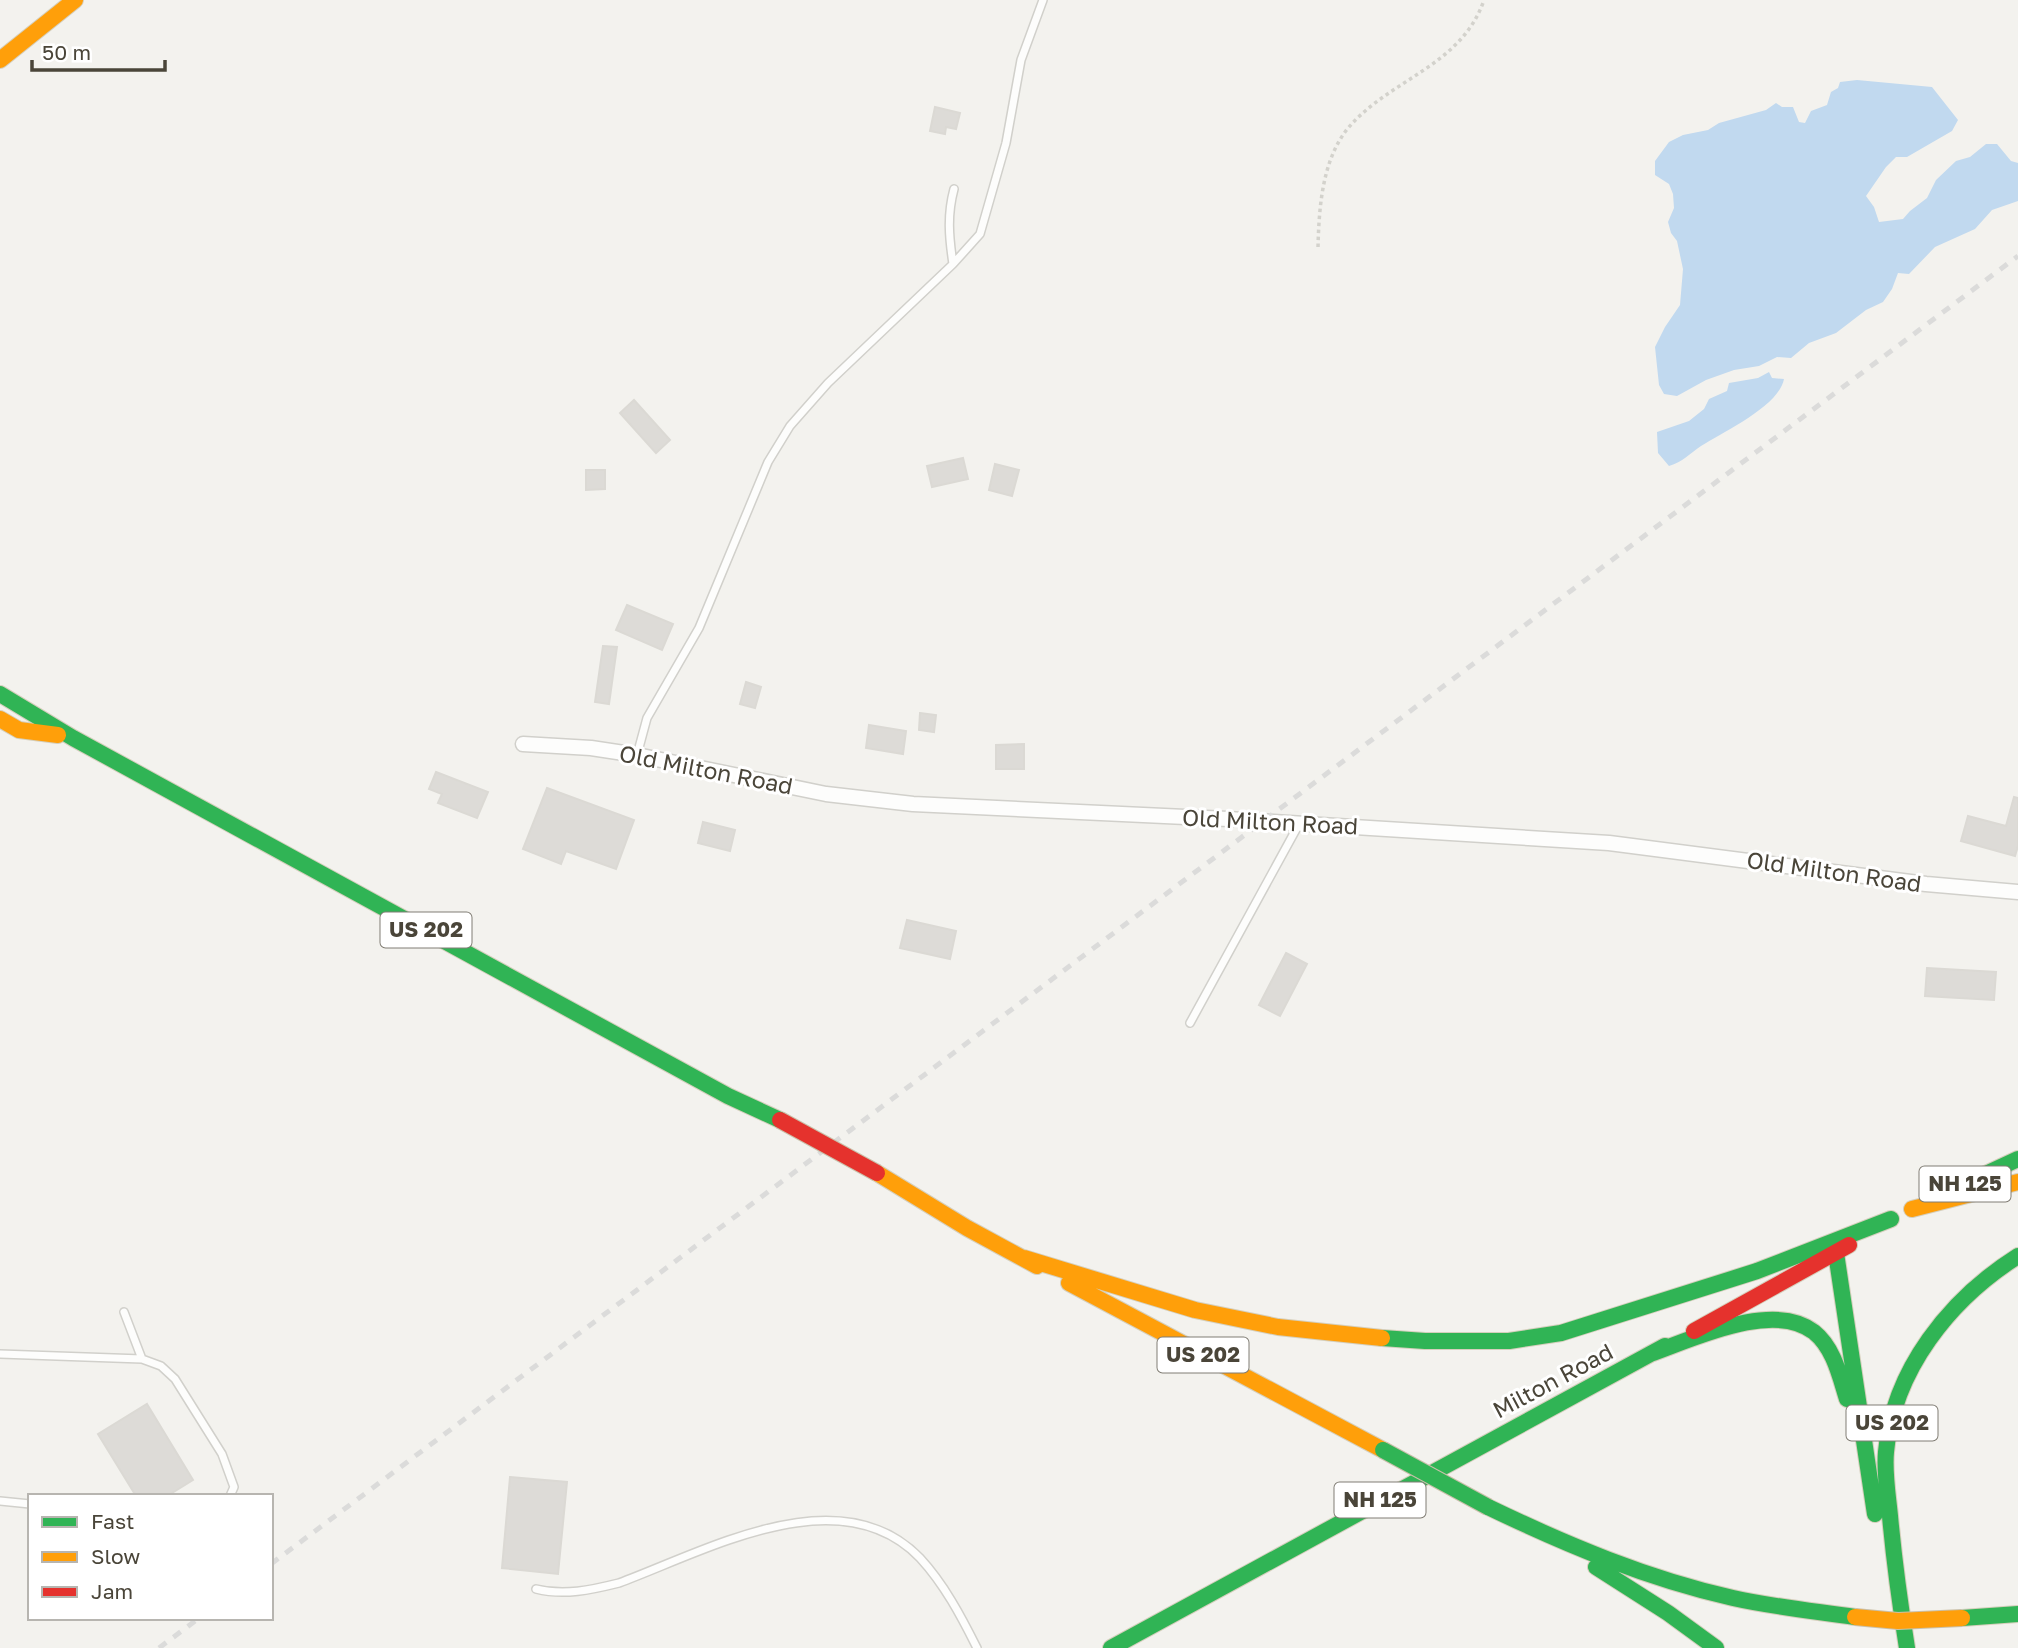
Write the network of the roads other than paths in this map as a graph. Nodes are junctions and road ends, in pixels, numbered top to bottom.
1 (75, 0) edge
2 (1043, 0) edge
3 (0, 60) edge
4 (954, 189) dead end
5 (953, 264) junction
6 (0, 694) edge
7 (0, 719) edge
8 (73, 737) junction
9 (523, 744) dead end
10 (637, 754) junction
11 (1299, 824) junction
12 (2018, 892) edge
13 (1190, 1023) dead end
14 (2018, 1159) edge
15 (2018, 1182) edge
16 (1912, 1209) junction
17 (1891, 1219) junction
18 (1836, 1253) junction
19 (2018, 1256) edge
20 (1024, 1258) junction
21 (124, 1312) dead end
22 (0, 1354) edge
23 (1650, 1354) junction
24 (142, 1359) junction
25 (1864, 1451) junction
26 (231, 1494) edge
27 (0, 1501) edge
28 (28, 1504) edge
29 (1552, 1538) junction
30 (536, 1589) dead end
31 (2018, 1614) edge
32 (1906, 1643) edge
33 (977, 1648) edge
34 (1111, 1648) edge
35 (1716, 1648) edge

1 - 3 main road
2 - 5 lane
4 - 5 lane
5 - 10 lane
6 - 8 main road, US 202
7 - 8 main road, US 202
8 - 20 main road, US 202, bridge
9 - 10 street, Old Milton Road
10 - 11 street, Old Milton Road
11 - 12 street, Old Milton Road
11 - 13 lane
14 - 16 main road, Milton Road / NH 125
15 - 16 main road
16 - 17 main road, Milton Road / NH 125
17 - 18 main road, Milton Road / NH 125
17 - 20 main road
18 - 23 main road, Milton Road / NH 125
18 - 25 main road
19 - 32 main road, US 202
20 - 29 main road, US 202, bridge
21 - 24 lane
22 - 24 lane
23 - 25 main road
23 - 34 main road, Milton Road / NH 125
24 - 26 lane
25 - 32 main road
27 - 28 lane
29 - 31 main road, US 202, bridge
29 - 35 main road, US 202
30 - 33 lane

